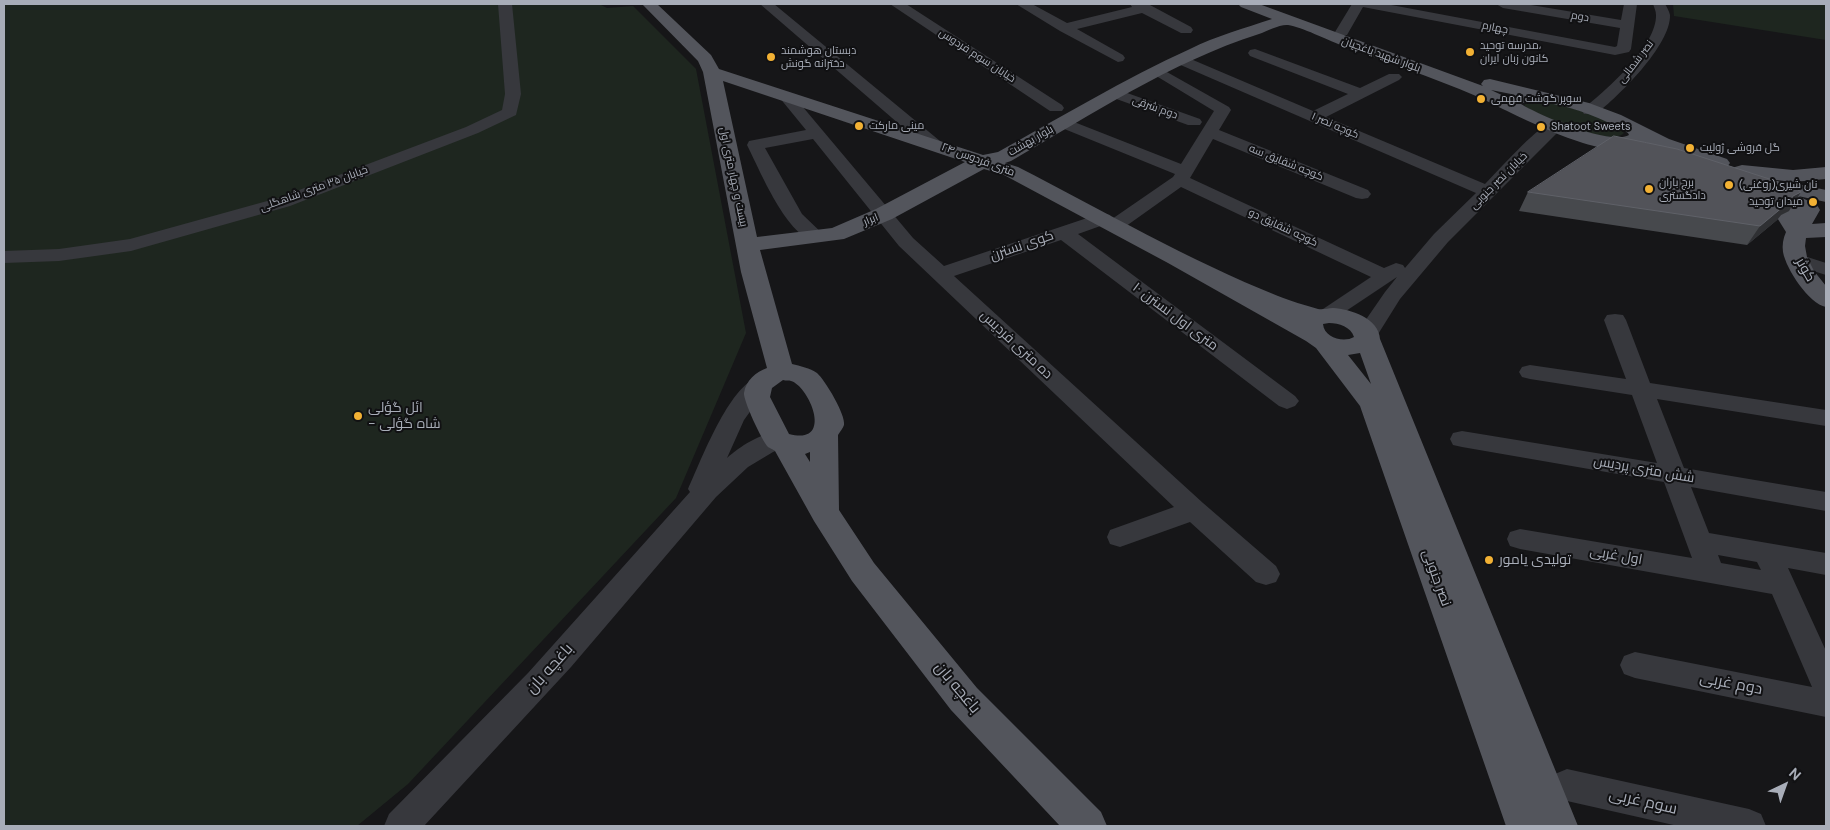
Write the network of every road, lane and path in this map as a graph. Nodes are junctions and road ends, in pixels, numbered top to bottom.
1 (506, 4) edge
2 (649, 4) edge
3 (766, 4) edge
4 (897, 4) edge
5 (1023, 4) edge
6 (1358, 4) edge
7 (1366, 4) edge
8 (1503, 4) edge
9 (1630, 4) edge
10 (1659, 4) edge
11 (1140, 6) edge
12 (1254, 8) edge
13 (1279, 22) junction
14 (1627, 25) junction
15 (1065, 28) junction
16 (1186, 30) dead end
17 (1342, 32) junction
18 (1256, 53) dead end
19 (1118, 58) dead end
20 (1181, 60) junction
21 (1158, 71) junction
22 (712, 72) junction
23 (1394, 77) dead end
24 (1360, 93) junction
25 (1116, 94) junction
26 (1535, 94) junction
27 (787, 97) junction
28 (1515, 108) junction
29 (1590, 111) junction
30 (1059, 115) junction
31 (1040, 117) dead end
32 (1313, 117) junction
33 (1194, 122) dead end
34 (1557, 125) junction
35 (1637, 130) junction
36 (1210, 132) junction
37 (817, 133) junction
38 (999, 140) dead end
39 (1611, 143) junction
40 (934, 145) junction
41 (983, 161) junction
42 (1826, 173) edge
43 (1183, 176) junction
44 (1747, 179) junction
45 (1488, 192) junction
46 (1362, 194) dead end
47 (1816, 204) edge
48 (884, 214) junction
49 (1109, 222) junction
50 (1063, 232) junction
51 (1797, 232) junction
52 (816, 237) junction
53 (1441, 238) junction
54 (747, 245) junction
55 (4, 257) edge
56 (1798, 260) junction
57 (1826, 269) edge
58 (940, 274) junction
59 (1386, 276) junction
60 (1826, 300) edge
61 (1615, 320) dead end
62 (1322, 328) junction
63 (1367, 336) junction
64 (1530, 372) dead end
65 (770, 378) junction
66 (1640, 389) junction
67 (1287, 401) dead end
68 (1826, 418) edge
69 (824, 434) junction
70 (1462, 439) dead end
71 (782, 442) junction
72 (1672, 475) junction
73 (1826, 501) edge
74 (693, 506) junction
75 (1194, 510) junction
76 (825, 513) junction
77 (1120, 537) dead end
78 (1520, 539) dead end
79 (1699, 541) junction
80 (1767, 553) junction
81 (1826, 564) edge
82 (1711, 572) junction
83 (1266, 574) dead end
84 (1782, 585) junction
85 (1635, 665) dead end
86 (1825, 685) edge
87 (1567, 785) dead end
88 (401, 826) edge
89 (1087, 826) edge
90 (1526, 826) edge
91 (1558, 826) edge
92 (1749, 826) edge

1 - 55 street, خیابان ۳۵ متری شاهگلی
2 - 22 main road, بیست و چهار متری اول
3 - 40 street
4 - 30 street, خیابان سوم فردوس
5 - 15 street
6 - 17 street
7 - 14 street, چهارم
8 - 14 street, دوم
9 - 14 street
10 - 29 street, نصر شمالی
11 - 15 street
11 - 16 street
12 - 13 main road, بلوار شهید یاغچیان
12 - 17 main road, بلوار شهید یاغچیان
12 - 30 main road, بلوار بهشت
13 - 20 main road, بلوار بهشت
13 - 28 main road, بلوار شهید یاغچیان
15 - 19 street
17 - 26 main road, بلوار شهید یاغچیان
18 - 24 street
20 - 21 main road, بلوار بهشت
20 - 32 street, کوچه نصر ۱
21 - 25 main road, بلوار بهشت
21 - 36 street
22 - 27 main road, ۲۴ متری فردوس
22 - 54 main road, بیست و چهار متری اول
23 - 24 street
24 - 32 street
25 - 30 main road, بلوار بهشت
25 - 33 street, دوم شرقی
26 - 28 main road
26 - 29 main road, بلوار شهید یاغچیان
27 - 37 street, ده متری فردیس
27 - 40 main road, ۲۴ متری فردوس
28 - 34 main road, بلوار شهید یاغچیان
29 - 35 main road, بلوار شهید یاغچیان
30 - 31 main road, بلوار بهشت
30 - 41 main road, بلوار بهشت
30 - 43 street, خیابان سوم فردوس
32 - 45 street, کوچه نصر ۱
34 - 39 main road, بلوار شهید یاغچیان
34 - 45 street, خیابان نصر جنوبی
35 - 39 main road
35 - 44 main road, بلوار شهید یاغچیان
36 - 43 street
36 - 46 street, کوچه شقایق سه
37 - 48 street, ده متری فردیس
37 - 52 street
38 - 41 main road, بلوار بهشت
39 - 44 main road, بلوار شهید یاغچیان
40 - 41 main road, ۲۴ متری فردوس
41 - 48 main road, ابرار
41 - 49 main road, ۲۴ متری فردوس
42 - 44 main road
43 - 49 street, کوی نسترن
43 - 59 street, کوچه شقایق دو
44 - 47 main road
44 - 51 main road
45 - 53 street, خیابان نصر جنوبی
47 - 51 main road, کوثر
48 - 52 main road, ابرار
48 - 58 street, ده متری فردیس
49 - 50 street, کوی نسترن
49 - 62 main road, ۲۴ متری فردوس
50 - 58 street, کوی نسترن
50 - 67 street, ۱۰ متری اول نسترن
51 - 56 main road, کوثر
52 - 54 main road, ابرار
53 - 59 street, خیابان نصر جنوبی
53 - 63 street, خیابان نصر جنوبی
54 - 65 main road, بیست و چهار متری اول
56 - 57 street
56 - 60 main road, کوثر
58 - 75 street, ده متری فردیس
59 - 62 street, خیابان نصر جنوبی
61 - 66 street
62 - 63 main road, ۲۴ متری فردوس
62 - 90 main road, نصر جنوبی
63 - 91 main road, نصر جنوبی
64 - 66 street
65 - 69 main road
65 - 71 main road
65 - 74 street
66 - 68 street
66 - 72 street
69 - 71 main road
69 - 76 main road
70 - 72 street, شش متری پردیس
71 - 74 street, باغچه بان
71 - 76 main road, باغچه بان
72 - 73 street, شش متری پردیس
72 - 79 street
74 - 88 street, باغچه بان
75 - 77 street
75 - 83 street, ده متری فردیس
76 - 89 main road, باغچه بان
78 - 82 street, اول غربی
79 - 80 street
79 - 82 street
80 - 81 street
80 - 84 street
82 - 84 street, اول غربی
84 - 86 street
85 - 86 street, دوم غربی
87 - 92 street, سوم غربی

